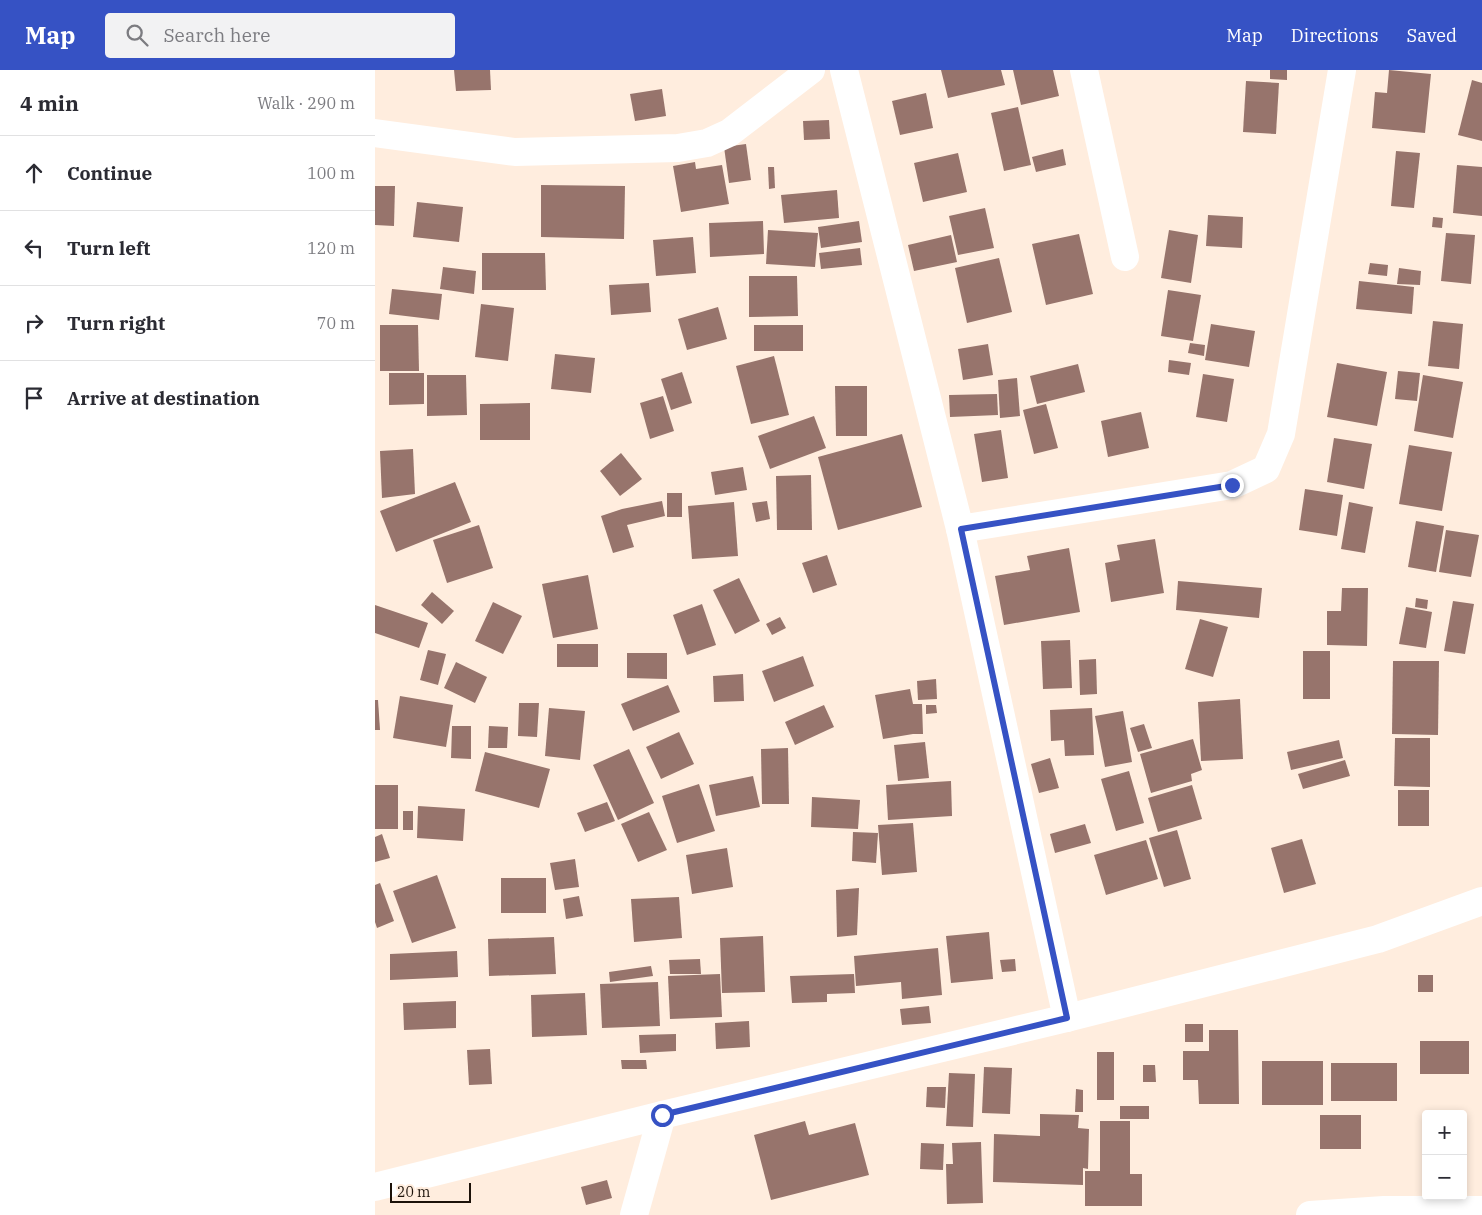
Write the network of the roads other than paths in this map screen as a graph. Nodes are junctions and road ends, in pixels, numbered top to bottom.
1 (811, 70) edge
2 (844, 70) edge
3 (1083, 70) edge
4 (1342, 70) edge
5 (375, 134) edge
6 (1125, 258) dead end
7 (961, 529) junction
8 (1482, 901) edge
9 (1067, 1018) junction
10 (662, 1115) junction
11 (375, 1187) edge
12 (1482, 1210) edge
13 (634, 1215) edge
14 (1310, 1215) edge

1 - 5 street
2 - 7 street
3 - 6 street
4 - 7 street
7 - 9 street
8 - 9 street
9 - 10 street
10 - 11 street
10 - 13 street
12 - 14 street

